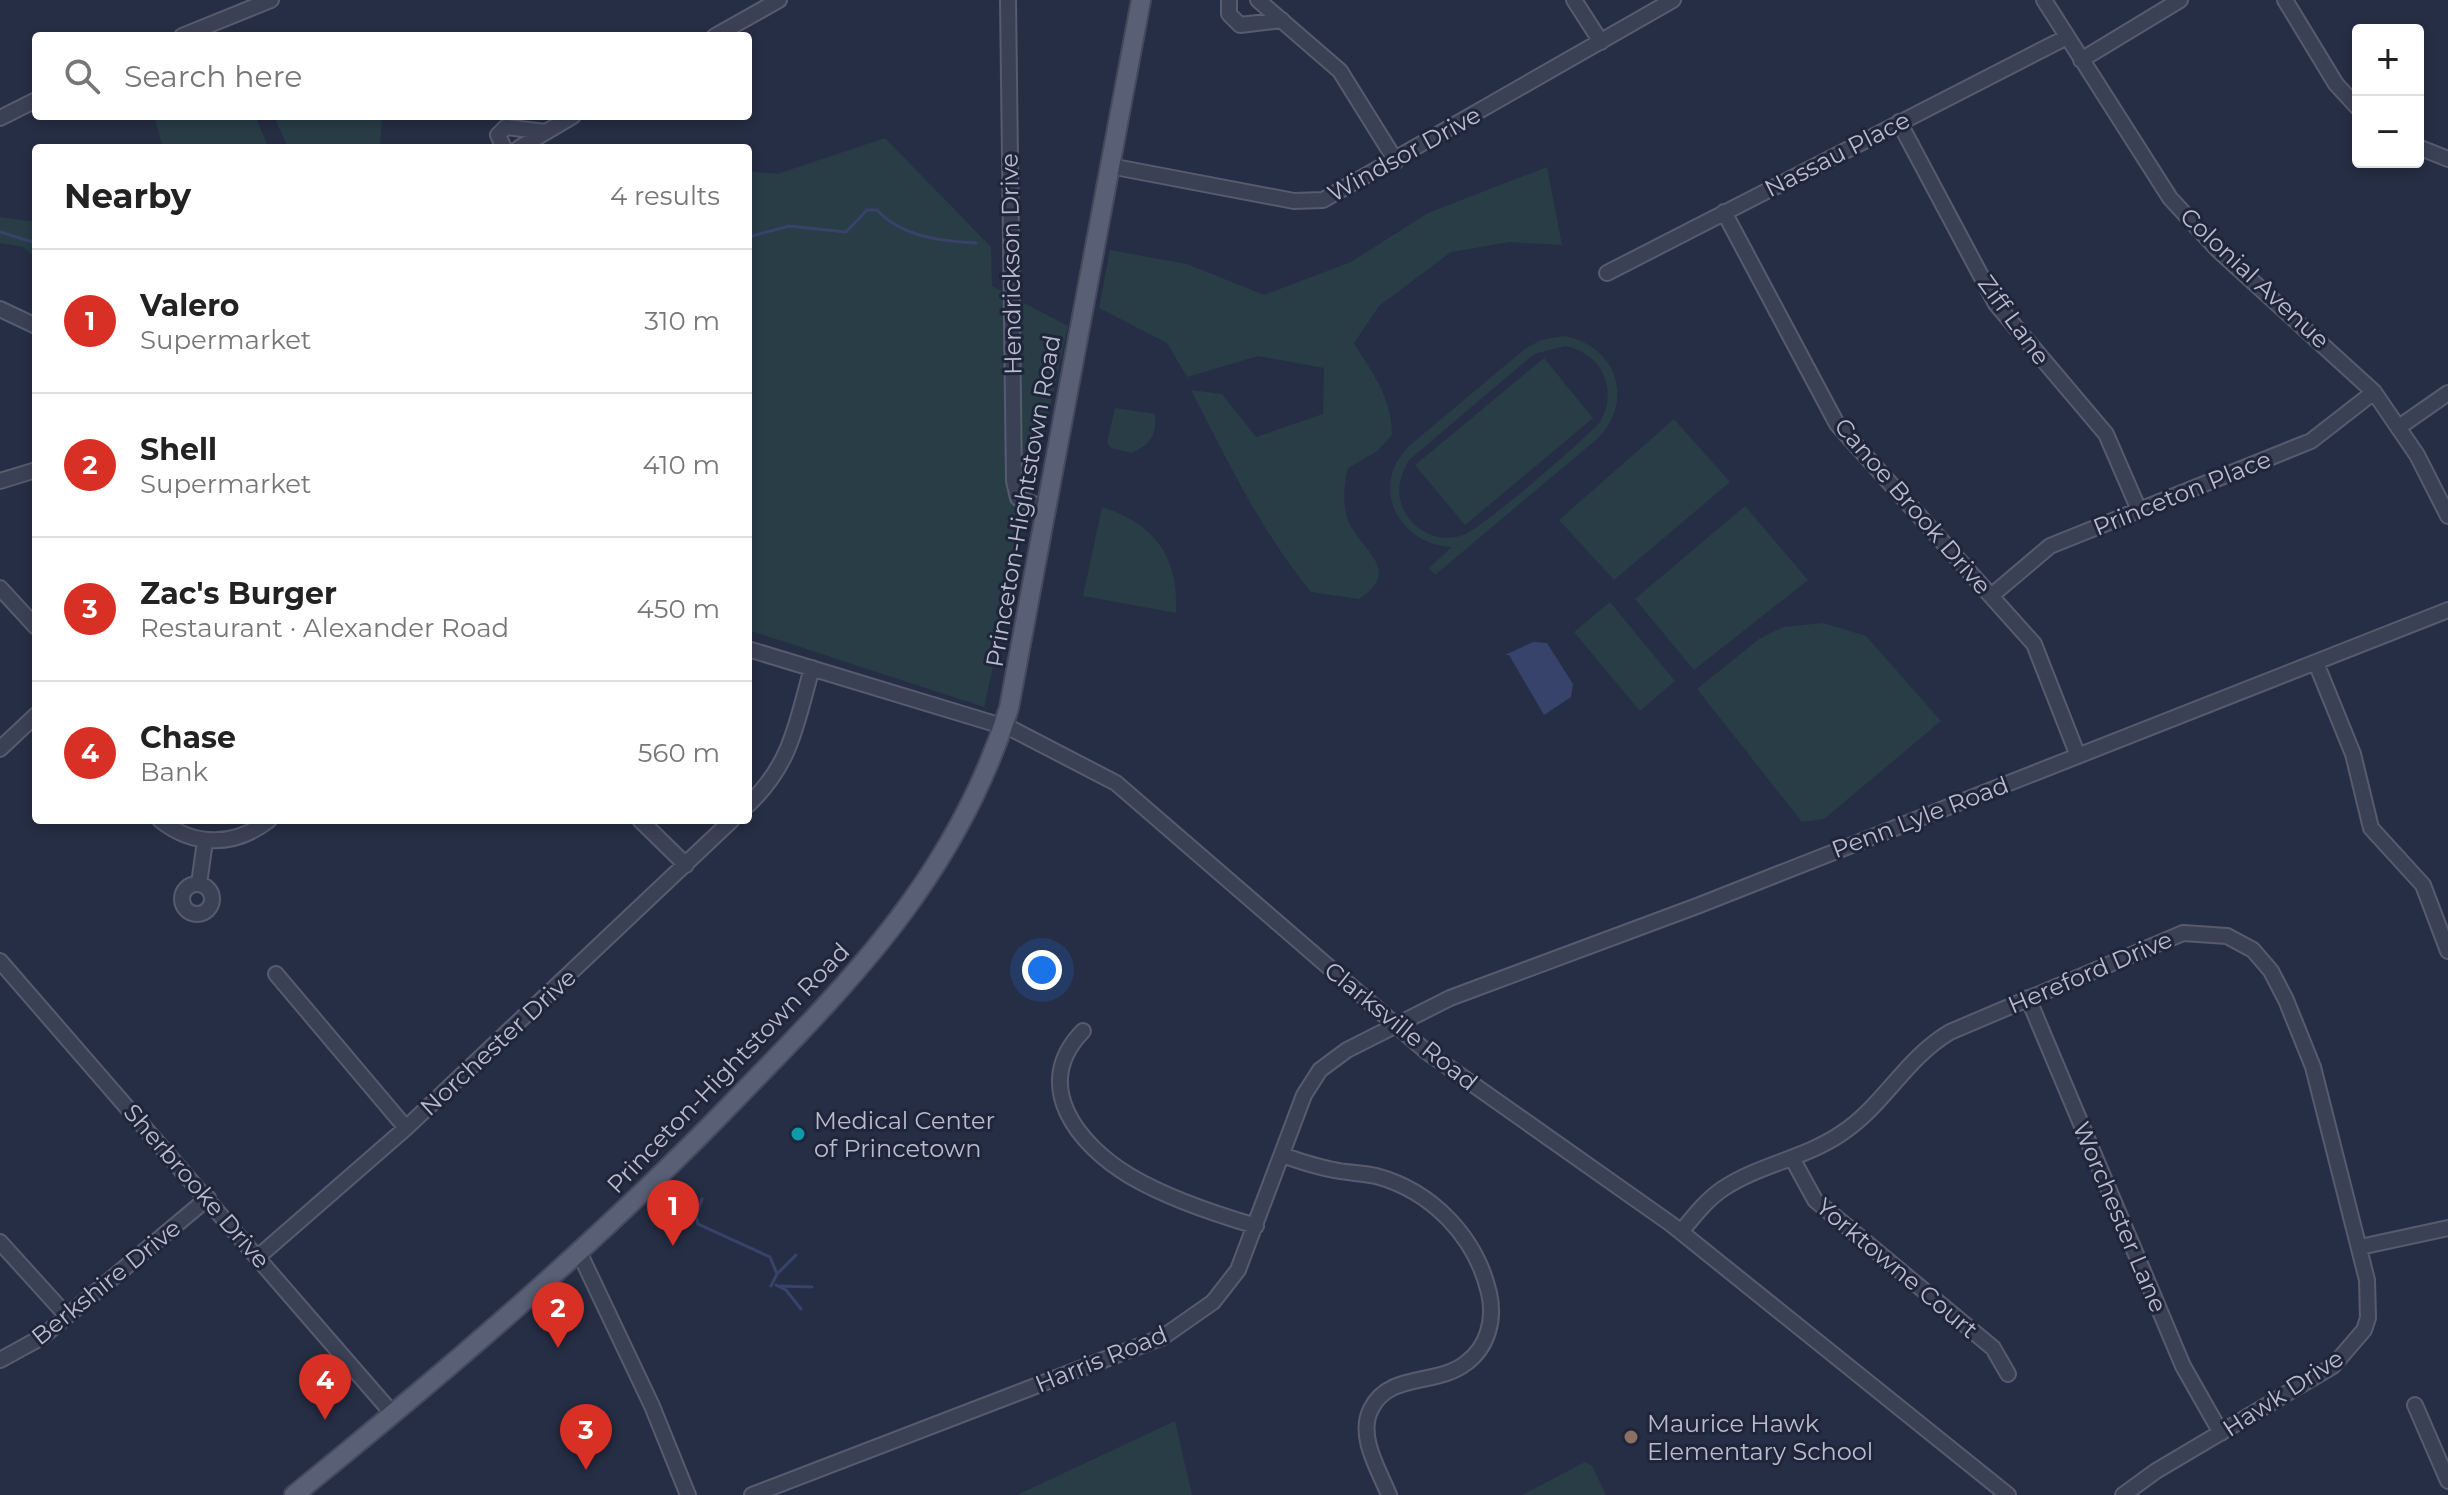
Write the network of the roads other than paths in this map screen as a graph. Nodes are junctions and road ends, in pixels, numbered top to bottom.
1 (271, 0) edge
2 (779, 0) edge
3 (1008, 0) edge
4 (1141, 0) edge
5 (1229, 0) edge
6 (1258, 0) edge
7 (1574, 0) edge
8 (1673, 0) edge
9 (2044, 0) edge
10 (2180, 0) edge
11 (2285, 0) edge
12 (1282, 20) junction
13 (192, 32) edge
14 (722, 32) edge
15 (2067, 37) junction
16 (1601, 42) junction
17 (2081, 60) junction
18 (2352, 101) edge
19 (32, 102) edge
20 (0, 118) edge
21 (566, 120) edge
22 (1899, 122) junction
23 (545, 132) junction
24 (502, 144) edge
25 (526, 144) edge
26 (2424, 149) edge
27 (2448, 159) edge
28 (1396, 161) junction
29 (1110, 166) junction
30 (1724, 212) junction
31 (1607, 273) dead end
32 (0, 309) edge
33 (32, 324) edge
34 (2374, 392) junction
35 (2448, 393) edge
36 (2399, 427) junction
37 (32, 471) edge
38 (0, 481) edge
39 (1046, 509) junction
40 (2139, 510) junction
41 (2448, 516) edge
42 (0, 588) edge
43 (1991, 596) junction
44 (2448, 610) edge
45 (32, 623) edge
46 (752, 650) edge
47 (2316, 663) junction
48 (812, 668) junction
49 (32, 719) edge
50 (1004, 727) junction
51 (0, 749) edge
52 (2078, 756) junction
53 (752, 801) edge
54 (166, 824) edge
55 (263, 824) edge
56 (644, 824) edge
57 (728, 824) edge
58 (205, 841) junction
59 (686, 865) junction
60 (199, 884) dead end
61 (2448, 951) edge
62 (0, 961) edge
63 (276, 974) dead end
64 (2028, 998) junction
65 (1394, 1025) junction
66 (1083, 1031) dead end
67 (406, 1128) junction
68 (1282, 1155) junction
69 (1792, 1158) junction
70 (208, 1198) junction
71 (1256, 1226) junction
72 (2448, 1228) edge
73 (1681, 1232) junction
74 (0, 1242) edge
75 (2360, 1247) junction
76 (579, 1252) junction
77 (258, 1257) junction
78 (67, 1316) junction
79 (0, 1360) edge
80 (2008, 1374) dead end
81 (2415, 1405) dead end
82 (392, 1413) junction
83 (2221, 1433) junction
84 (2448, 1481) edge
85 (294, 1495) edge
86 (688, 1495) edge
87 (752, 1495) edge
88 (1389, 1495) edge
89 (2008, 1495) edge
90 (2123, 1495) edge

1 - 13 street
2 - 14 street
3 - 39 street, Hendrickson Drive
4 - 29 main road, Princeton-Hightstown Road
5 - 12 street
6 - 12 street
7 - 16 street
8 - 16 street, Windsor Drive
9 - 15 street, Colonial Avenue
10 - 17 street
11 - 18 street
12 - 28 street
15 - 17 street, Colonial Avenue
15 - 22 street, Nassau Place
16 - 28 street, Windsor Drive
17 - 34 street, Colonial Avenue
19 - 20 street
21 - 23 street
22 - 30 street, Nassau Place
22 - 40 street, Ziff Lane
23 - 24 street
23 - 25 street
26 - 27 street
28 - 29 street, Windsor Drive
29 - 39 main road, Princeton-Hightstown Road
30 - 31 street, Nassau Place
30 - 43 street, Canoe Brook Drive
32 - 33 street
34 - 36 street, Colonial Avenue
34 - 40 street, Princeton Place
35 - 36 street
36 - 41 street
37 - 38 street
39 - 50 main road, Princeton-Hightstown Road
40 - 43 street, Princeton Place
42 - 45 street
43 - 52 street, Canoe Brook Drive
44 - 47 street, Penn Lyle Road
46 - 48 street, Clarksville Road
47 - 52 street, Penn Lyle Road
47 - 61 street
48 - 50 street, Clarksville Road
48 - 53 street
49 - 51 street
50 - 65 street, Clarksville Road
50 - 76 main road, Princeton-Hightstown Road
52 - 65 street, Penn Lyle Road
54 - 58 street
55 - 58 street
56 - 59 street
57 - 59 street, Norchester Drive
58 - 60 street
59 - 67 street, Norchester Drive
62 - 70 street, Sherbrooke Drive
63 - 67 street
64 - 69 street, Hereford Drive
64 - 75 street, Hereford Drive
64 - 83 street, Worchester Lane
65 - 68 street, Harris Road
65 - 73 street, Clarksville Road
66 - 71 street
67 - 77 street, Norchester Drive
68 - 71 street, Harris Road
68 - 88 street
69 - 73 street, Hereford Drive
69 - 80 street, Yorktowne Court
70 - 77 street, Sherbrooke Drive
70 - 78 street, Berkshire Drive
71 - 87 street, Harris Road
72 - 75 street
73 - 89 street, Clarksville Road
74 - 78 street
75 - 83 street, Hawk Drive
76 - 82 main road, Princeton-Hightstown Road
76 - 86 street
77 - 82 street, Sherbrooke Drive
78 - 79 street, Berkshire Drive
81 - 84 street
82 - 85 main road, Princeton-Hightstown Road
83 - 90 street, Hawk Drive

